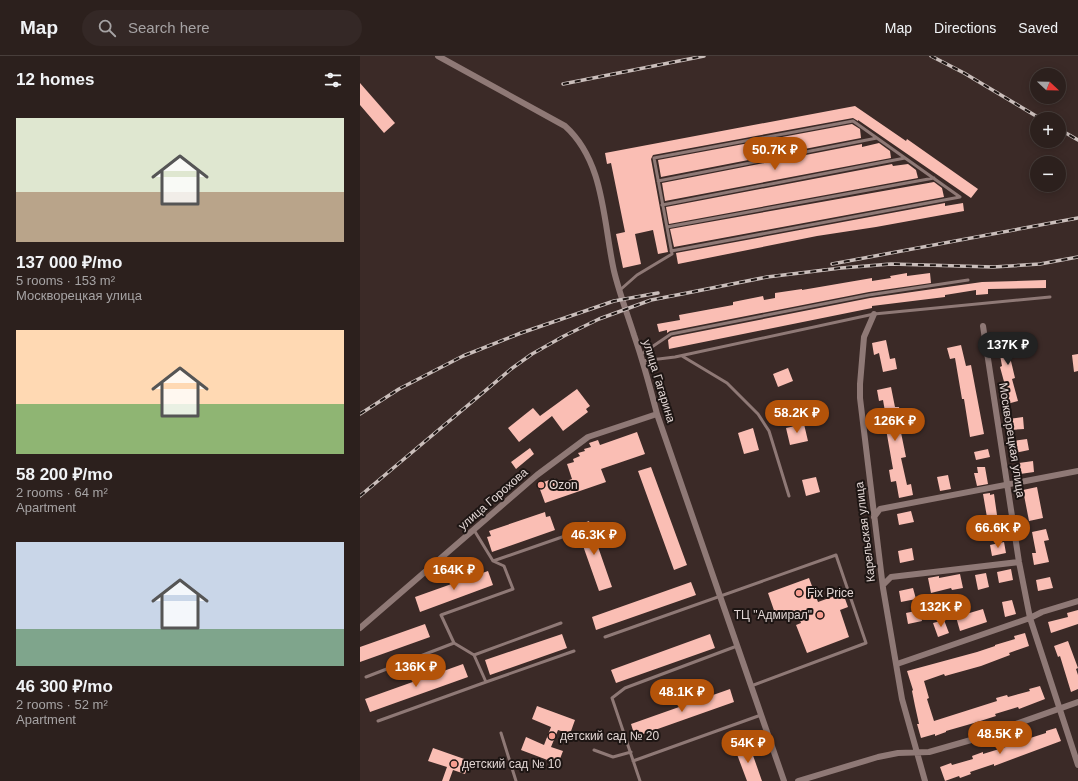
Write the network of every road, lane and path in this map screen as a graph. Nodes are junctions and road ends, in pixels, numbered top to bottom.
1 (438, 56) edge
2 (877, 138) junction
3 (905, 158) junction
4 (934, 178) junction
5 (658, 181) junction
6 (662, 205) junction
7 (666, 228) junction
8 (671, 251) junction
9 (968, 280) dead end
10 (620, 290) junction
11 (1050, 297) dead end
12 (874, 314) junction
13 (983, 326) dead end
14 (682, 356) junction
15 (641, 358) junction
16 (657, 414) junction
17 (1078, 471) edge
18 (1008, 484) junction
19 (789, 496) dead end
20 (874, 516) junction
21 (474, 530) junction
22 (565, 536) dead end
23 (493, 561) junction
24 (1019, 562) junction
25 (882, 585) junction
26 (720, 596) junction
27 (1078, 601) edge
28 (1030, 618) junction
29 (561, 623) dead end
30 (360, 628) edge
31 (605, 637) dead end
32 (454, 643) junction
33 (737, 646) junction
34 (574, 651) dead end
35 (474, 654) junction
36 (897, 664) junction
37 (366, 677) dead end
38 (486, 682) junction
39 (751, 686) junction
40 (1078, 702) edge
41 (1060, 708) junction
42 (761, 715) junction
43 (378, 721) dead end
44 (501, 733) dead end
45 (594, 750) dead end
46 (630, 752) junction
47 (917, 753) junction
48 (633, 761) junction
49 (1078, 765) edge
50 (516, 781) edge
51 (640, 781) edge
52 (784, 781) edge
53 (798, 781) edge
54 (925, 781) edge

1 - 10 street, улица Гагарина
2 - 3 lane
2 - 5 lane
2 - 5 lane
3 - 4 lane
3 - 6 lane
4 - 7 lane
4 - 8 lane
5 - 6 lane
6 - 7 lane
7 - 8 lane
8 - 10 lane
9 - 15 lane
10 - 15 street, улица Гагарина
11 - 12 lane
12 - 14 lane
12 - 20 street, Карельская улица
13 - 18 street, Москворецкая улица
14 - 15 lane
14 - 19 lane
15 - 16 street, улица Гагарина
16 - 21 street, улица Горохова
16 - 26 street, улица Гагарина
17 - 18 street
18 - 20 street
18 - 24 street, Москворецкая улица
20 - 25 street, Карельская улица
21 - 23 lane
21 - 30 street, улица Горохова
22 - 23 lane
23 - 32 lane
24 - 25 street
24 - 28 street, Москворецкая улица
25 - 36 street, Карельская улица
26 - 31 lane
26 - 33 street, улица Гагарина
26 - 39 lane
27 - 28 street
28 - 36 street
28 - 41 street, Москворецкая улица
29 - 35 lane
32 - 35 lane
32 - 37 lane
33 - 39 street, улица Гагарина
33 - 46 lane
34 - 38 lane
35 - 38 lane
36 - 47 street, Карельская улица
38 - 43 lane
39 - 42 street, улица Гагарина
40 - 41 street
41 - 47 street
41 - 49 street, Москворецкая улица
42 - 48 lane
42 - 52 street, улица Гагарина
44 - 50 lane
45 - 46 lane
46 - 48 lane
47 - 53 street
47 - 54 street, Карельская улица
48 - 51 lane

